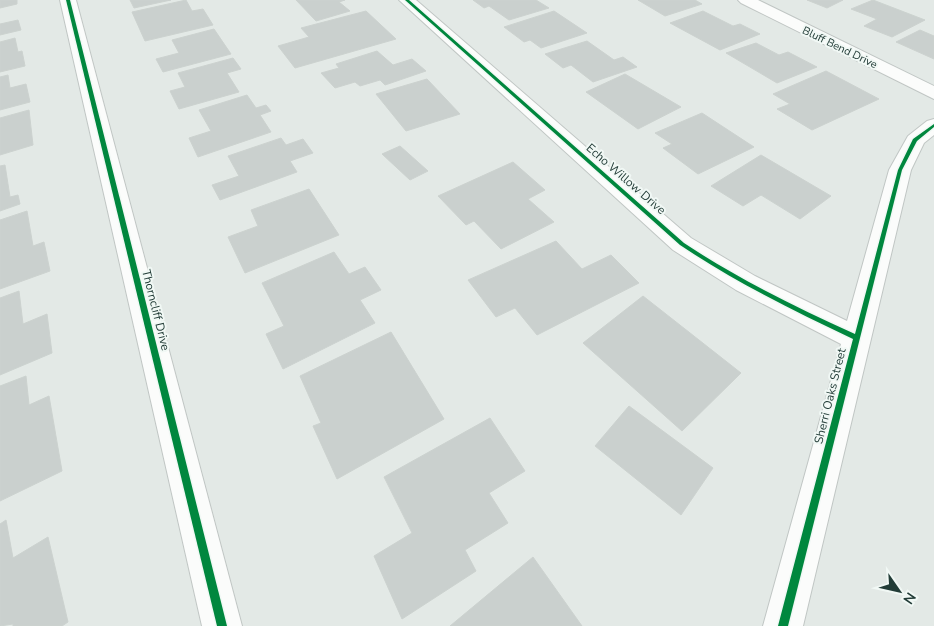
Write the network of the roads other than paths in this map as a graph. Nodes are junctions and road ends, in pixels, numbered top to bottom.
1 (68, 0) edge
2 (407, 0) edge
3 (746, 0) edge
4 (934, 93) edge
5 (934, 125) edge
6 (857, 338) junction
7 (222, 626) edge
8 (783, 626) edge

1 - 7 street, Thorncliff Drive
2 - 6 street, Echo Willow Drive
3 - 4 street, Bluff Bend Drive
5 - 6 street, Sherri Oaks Street
6 - 8 street, Sherri Oaks Street

